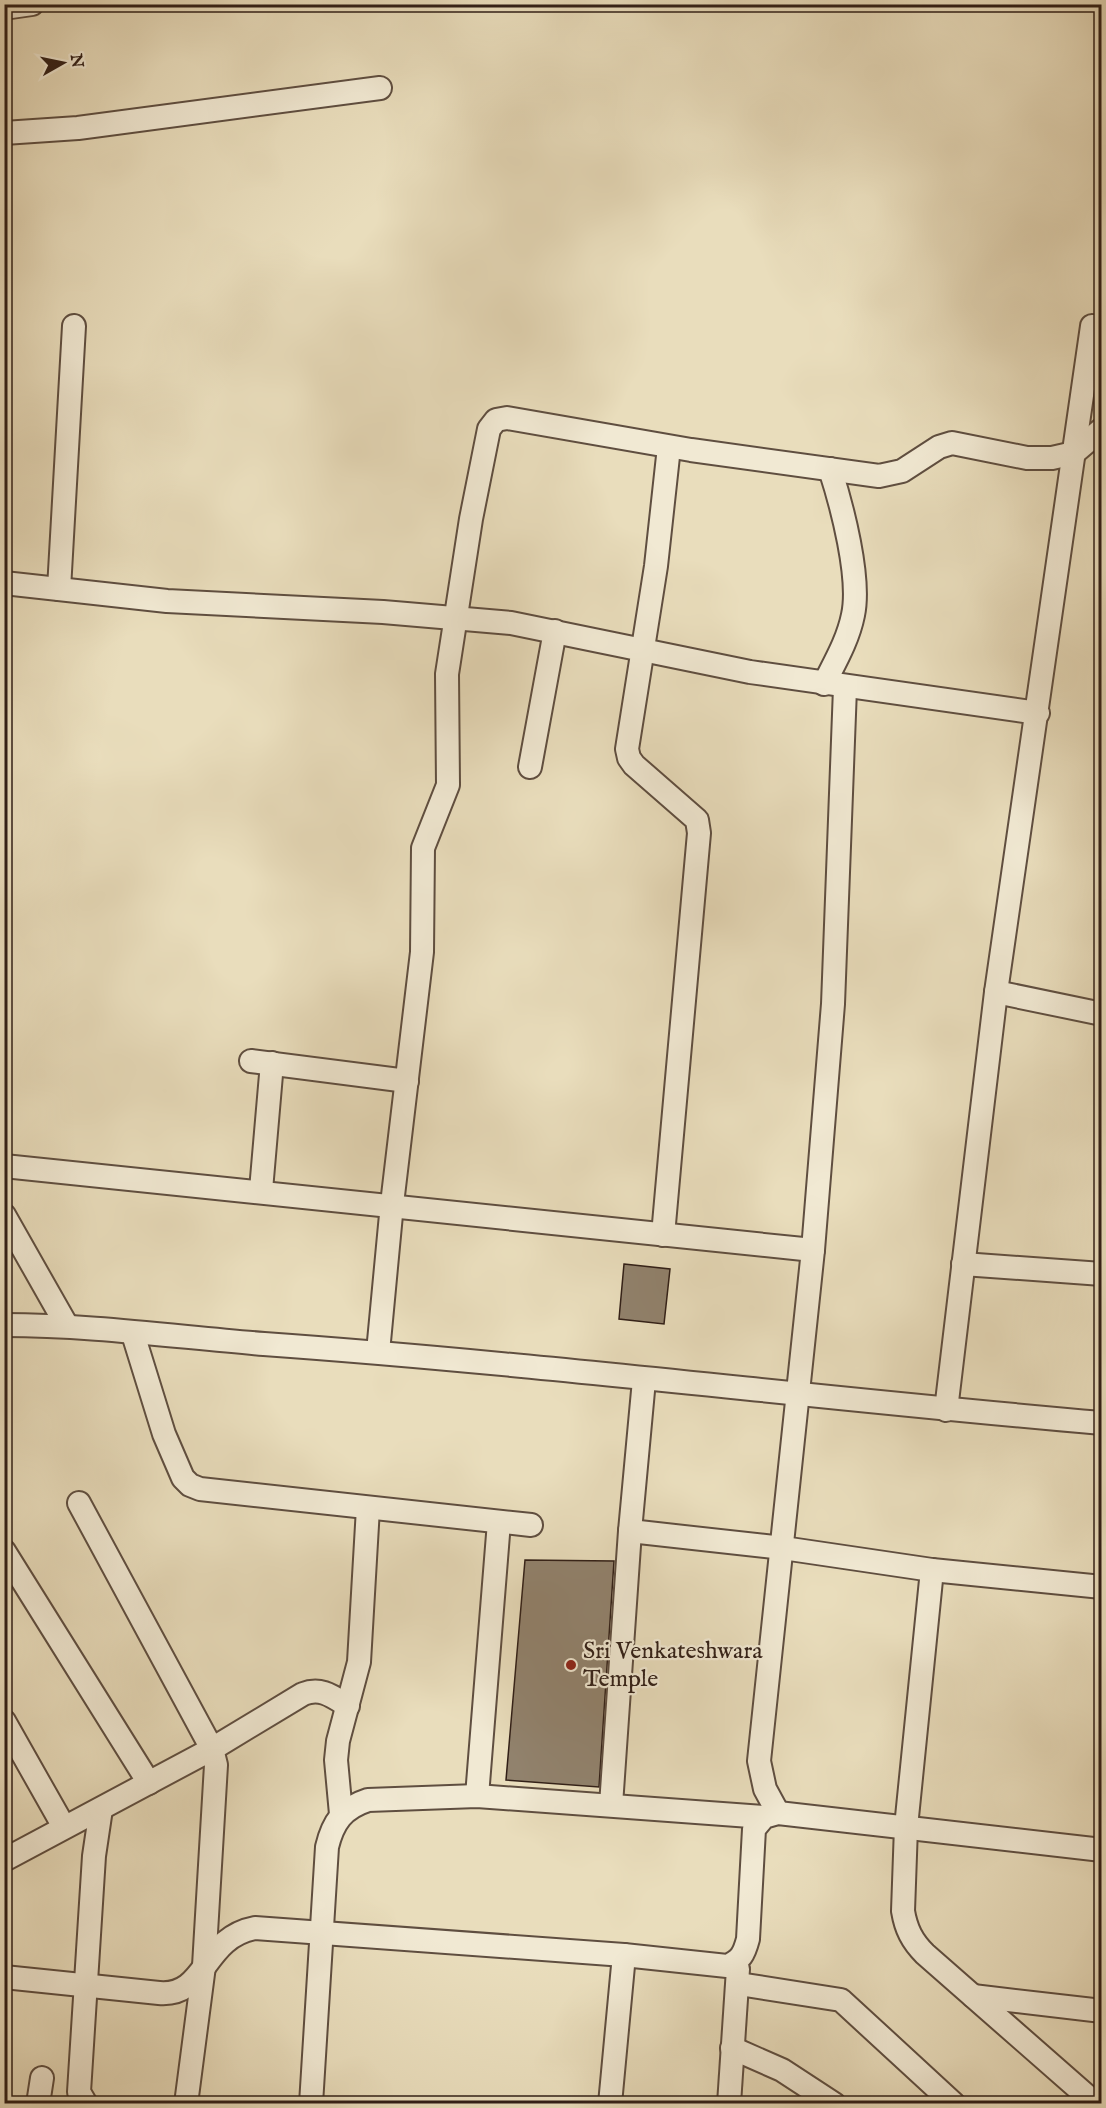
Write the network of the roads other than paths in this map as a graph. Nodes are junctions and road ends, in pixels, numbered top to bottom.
1 (32, 4) edge
2 (4, 8) edge
3 (380, 88) dead end
4 (4, 133) edge
5 (74, 326) dead end
6 (1092, 326) dead end
7 (1101, 429) edge
8 (669, 447) junction
9 (1074, 453) junction
10 (830, 469) junction
11 (4, 583) edge
12 (59, 589) junction
13 (456, 618) junction
14 (555, 631) junction
15 (642, 649) junction
16 (835, 686) junction
17 (1038, 713) junction
18 (530, 767) dead end
19 (996, 992) junction
20 (1101, 1014) edge
21 (407, 1082) junction
22 (4, 1166) edge
23 (261, 1190) junction
24 (392, 1204) junction
25 (4, 1215) edge
26 (663, 1235) junction
27 (813, 1250) junction
28 (963, 1264) junction
29 (1101, 1274) edge
30 (4, 1326) edge
31 (67, 1326) junction
32 (133, 1334) junction
33 (378, 1352) junction
34 (644, 1380) junction
35 (796, 1395) junction
36 (946, 1410) junction
37 (1101, 1423) edge
38 (80, 1503) dead end
39 (368, 1508) junction
40 (499, 1522) junction
41 (531, 1525) dead end
42 (630, 1531) junction
43 (783, 1548) junction
44 (5, 1553) edge
45 (932, 1570) junction
46 (1101, 1587) edge
47 (348, 1706) junction
48 (4, 1722) edge
49 (212, 1749) junction
50 (149, 1783) junction
51 (477, 1796) junction
52 (611, 1805) junction
53 (101, 1809) junction
54 (341, 1814) junction
55 (771, 1815) junction
56 (64, 1827) junction
57 (906, 1827) junction
58 (1101, 1850) edge
59 (4, 1860) edge
60 (323, 1932) junction
61 (624, 1954) junction
62 (738, 1961) junction
63 (204, 1966) junction
64 (4, 1977) edge
65 (739, 1984) junction
66 (86, 1986) junction
67 (973, 1996) junction
68 (1101, 2011) edge
69 (732, 2048) junction
70 (42, 2078) dead end
71 (39, 2103) edge
72 (86, 2103) edge
73 (186, 2103) edge
74 (311, 2103) edge
75 (610, 2103) edge
76 (729, 2103) edge
77 (834, 2103) edge
78 (954, 2103) edge
79 (1096, 2103) edge

1 - 2 street
3 - 4 street
5 - 12 street
6 - 9 street
7 - 9 street
8 - 10 street
8 - 13 street
8 - 15 street
9 - 10 street
9 - 17 street
10 - 16 street
11 - 12 street
12 - 13 street
13 - 14 street
13 - 21 street
14 - 15 street
14 - 18 street
15 - 16 street
15 - 26 street
16 - 17 street
16 - 27 street
17 - 19 street
19 - 20 street
19 - 28 street
21 - 23 street
21 - 24 street
22 - 23 street
23 - 24 street
24 - 26 street
24 - 33 street
25 - 31 street
26 - 27 street
27 - 35 street
28 - 29 street
28 - 36 street
30 - 31 street
31 - 32 street
32 - 33 street
32 - 39 street
33 - 34 street
34 - 35 street
34 - 42 street
35 - 36 street
35 - 43 street
36 - 37 street
38 - 49 street
39 - 40 street
39 - 47 street
40 - 41 street
40 - 51 street
42 - 43 street
42 - 52 street
43 - 45 street
43 - 55 street
44 - 50 street
45 - 46 street
45 - 57 street
47 - 49 street
47 - 54 street
48 - 56 street
49 - 50 street
49 - 63 street
50 - 53 street
51 - 52 street
51 - 54 street
52 - 55 street
53 - 56 street
53 - 66 street
54 - 60 street
55 - 57 street
55 - 62 street
56 - 59 street
57 - 58 street
57 - 67 street
60 - 61 street
60 - 63 street
60 - 74 street
61 - 62 street
61 - 75 street
62 - 65 street
63 - 66 street
63 - 73 street
64 - 66 street
65 - 69 street
65 - 78 street
66 - 72 street
67 - 68 street
67 - 79 street
69 - 76 street
69 - 77 street
70 - 71 street

